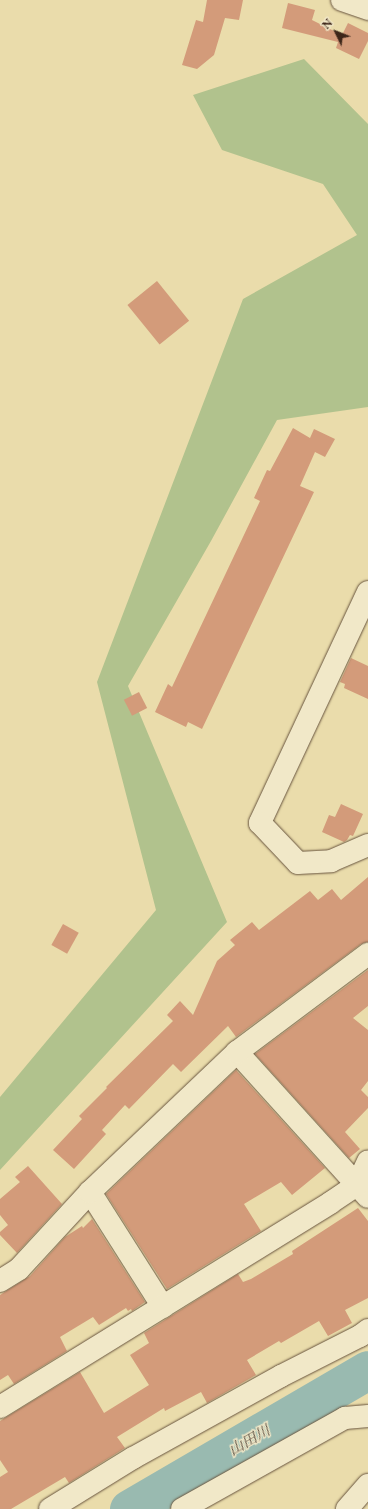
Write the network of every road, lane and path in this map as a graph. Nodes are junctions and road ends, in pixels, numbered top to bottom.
1 (342, 0) edge
2 (368, 9) edge
3 (368, 592) edge
4 (368, 845) edge
5 (368, 954) edge
6 (237, 1052) junction
7 (368, 1161) edge
8 (362, 1191) edge
9 (90, 1192) junction
10 (0, 1281) edge
11 (163, 1307) junction
12 (368, 1330) edge
13 (0, 1407) edge
14 (368, 1416) edge
15 (368, 1485) edge
16 (50, 1509) edge
17 (182, 1509) edge
18 (347, 1509) edge

1 - 2 street
3 - 4 street
5 - 6 street
6 - 8 street
6 - 9 street
7 - 8 street
8 - 11 street
9 - 10 street
9 - 11 street
11 - 13 street
12 - 16 street
14 - 17 street
15 - 18 street

